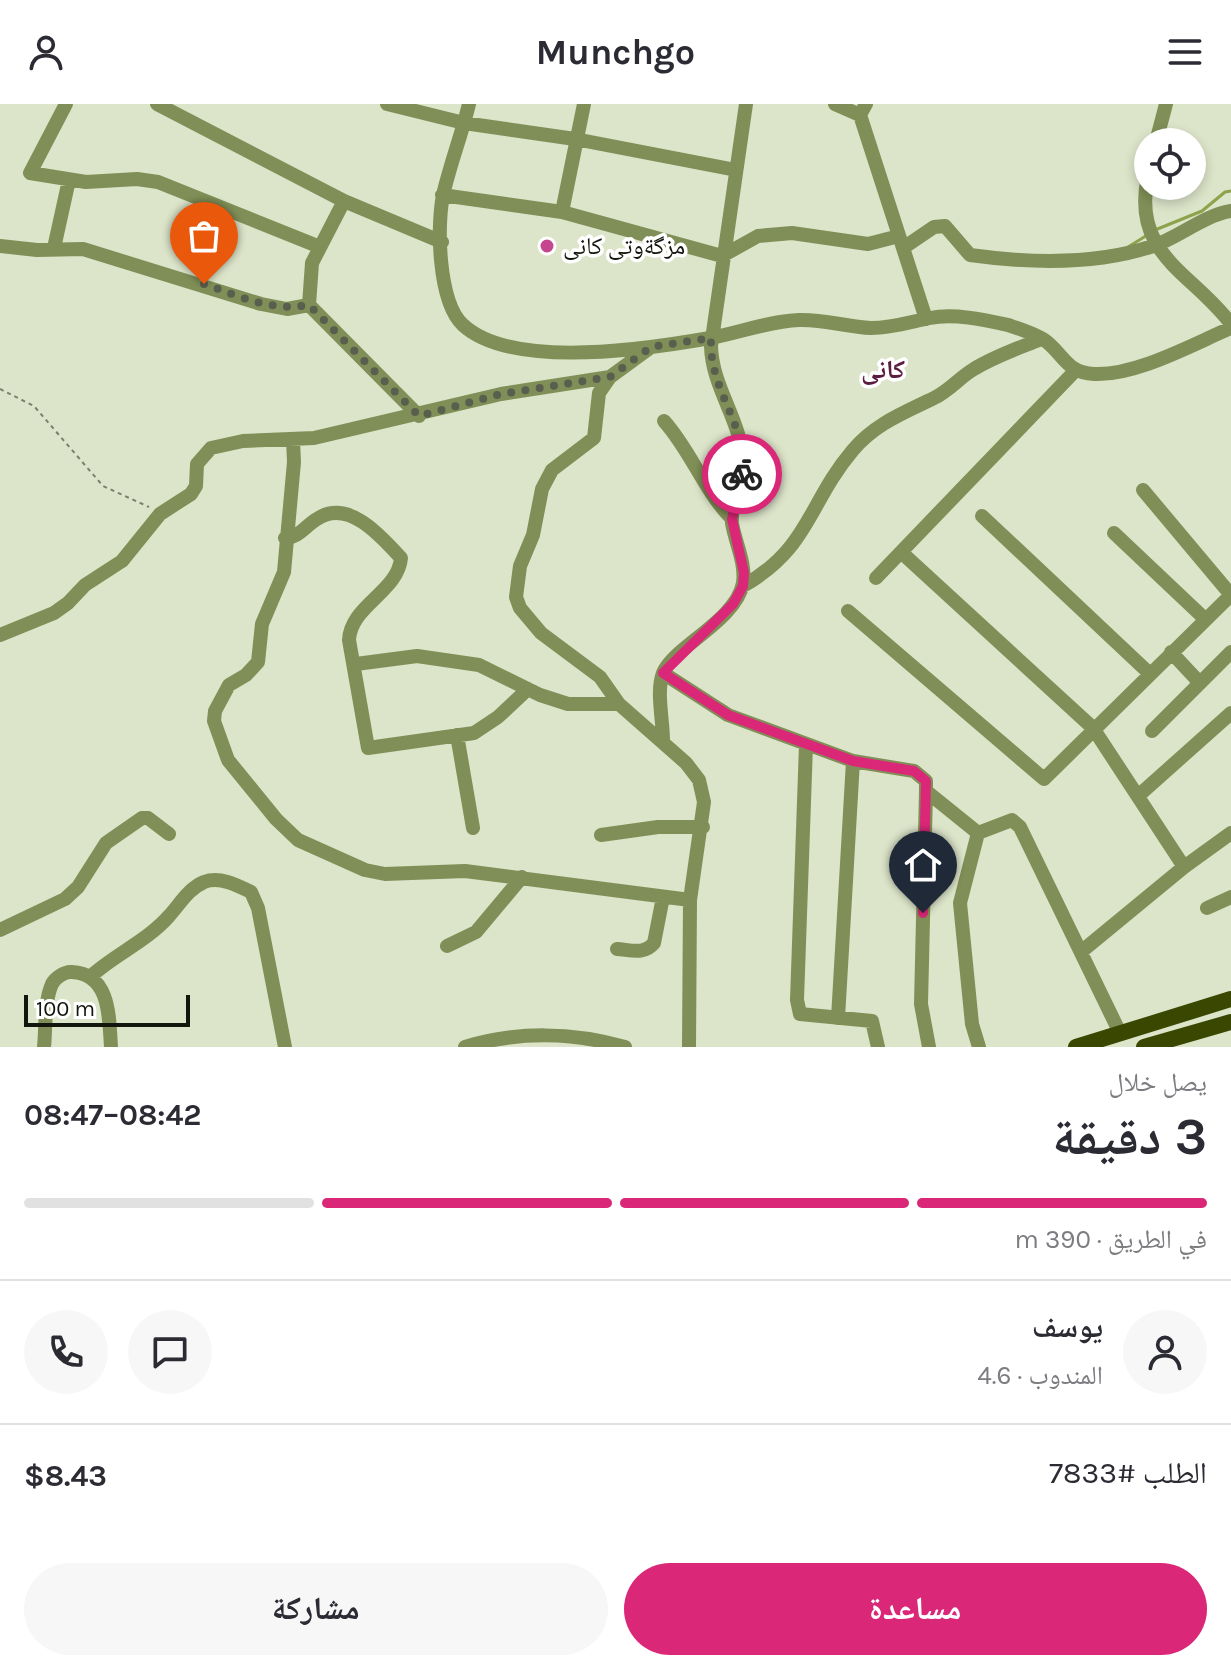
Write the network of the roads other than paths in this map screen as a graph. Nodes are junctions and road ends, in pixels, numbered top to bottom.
1 (66, 104) edge
2 (157, 104) edge
3 (387, 104) edge
4 (469, 104) edge
5 (584, 104) edge
6 (746, 104) edge
7 (835, 104) edge
8 (1166, 104) edge
9 (863, 109) edge
10 (464, 123) junction
11 (1160, 128) edge
12 (575, 139) junction
13 (736, 170) junction
14 (69, 180) junction
15 (442, 195) junction
16 (1146, 200) edge
17 (344, 201) junction
18 (1231, 211) edge
19 (562, 212) junction
20 (442, 242) junction
21 (901, 242) junction
22 (0, 246) edge
23 (1155, 246) junction
24 (320, 247) junction
25 (54, 248) junction
26 (722, 256) junction
27 (309, 305) junction
28 (926, 319) junction
29 (1231, 326) edge
30 (711, 338) junction
31 (1041, 339) junction
32 (651, 347) junction
33 (1075, 371) junction
34 (610, 377) junction
35 (419, 416) junction
36 (664, 421) dead end
37 (293, 440) junction
38 (1143, 490) dead end
39 (982, 516) dead end
40 (732, 519) junction
41 (1114, 533) dead end
42 (285, 538) junction
43 (901, 552) junction
44 (876, 578) dead end
45 (743, 586) junction
46 (1231, 595) edge
47 (848, 611) dead end
48 (1205, 619) junction
49 (0, 635) edge
50 (1171, 652) junction
51 (1231, 652) edge
52 (356, 664) junction
53 (663, 673) junction
54 (1149, 673) junction
55 (1199, 682) junction
56 (528, 689) junction
57 (619, 704) junction
58 (1231, 713) edge
59 (1093, 728) junction
60 (1152, 731) dead end
61 (457, 735) junction
62 (663, 740) junction
63 (806, 745) junction
64 (853, 761) junction
65 (926, 791) junction
66 (1138, 796) junction
67 (703, 827) junction
68 (473, 828) dead end
69 (978, 833) junction
70 (1231, 833) edge
71 (169, 834) dead end
72 (601, 835) dead end
73 (1184, 867) junction
74 (522, 877) junction
75 (663, 897) junction
76 (1231, 897) edge
77 (690, 900) junction
78 (1207, 908) dead end
79 (0, 930) edge
80 (447, 946) dead end
81 (617, 949) dead end
82 (1082, 951) junction
83 (90, 977) junction
84 (1231, 999) edge
85 (838, 1018) junction
86 (1231, 1022) edge
87 (1120, 1033) junction
88 (44, 1047) edge
89 (111, 1047) edge
90 (285, 1047) edge
91 (465, 1047) edge
92 (625, 1047) edge
93 (689, 1047) edge
94 (878, 1047) edge
95 (929, 1047) edge
96 (979, 1047) edge
97 (1076, 1047) edge
98 (1144, 1047) edge

1 - 14 street
2 - 17 street
3 - 10 street
4 - 10 street
5 - 12 street
6 - 13 street
7 - 9 street
8 - 11 street
9 - 21 street
10 - 12 street
10 - 15 street
12 - 13 street
12 - 19 street
13 - 26 street
14 - 24 street
14 - 25 street
15 - 19 street
15 - 20 street
16 - 23 street
17 - 20 street
17 - 24 street
18 - 23 street
19 - 26 street
20 - 32 street
21 - 23 street
21 - 26 street
21 - 28 street
22 - 25 street
23 - 29 street
24 - 27 street
25 - 27 street
26 - 30 street
27 - 35 street
28 - 30 street
28 - 31 street
29 - 33 street
30 - 32 street
30 - 40 street
31 - 33 street
31 - 45 street
32 - 34 street
33 - 43 street
34 - 35 street
34 - 57 street
35 - 37 street
36 - 40 street
37 - 42 street
37 - 49 street
38 - 46 street
39 - 54 street
40 - 45 street
41 - 48 street
42 - 52 street
42 - 74 street
43 - 44 street
43 - 59 street
45 - 53 street
46 - 48 street
47 - 59 street
48 - 50 street
50 - 54 street
50 - 55 street
51 - 55 street
52 - 56 street
52 - 61 street
53 - 62 street
53 - 63 street
54 - 59 street
55 - 60 street
56 - 57 street
56 - 61 street
57 - 62 street
58 - 66 street
59 - 66 street
61 - 68 street
62 - 67 street
63 - 64 street
63 - 85 street
64 - 65 street
64 - 85 street
65 - 69 street
65 - 95 street
66 - 73 street
67 - 72 street
67 - 77 street
69 - 82 street
69 - 96 street
70 - 73 street
71 - 79 street
73 - 82 street
74 - 75 street
74 - 80 street
75 - 77 street
75 - 81 street
76 - 78 street
77 - 93 street
82 - 87 street
83 - 88 street
83 - 89 street
83 - 90 street
84 - 87 main road
85 - 94 street
86 - 98 main road
87 - 97 main road
91 - 92 street

